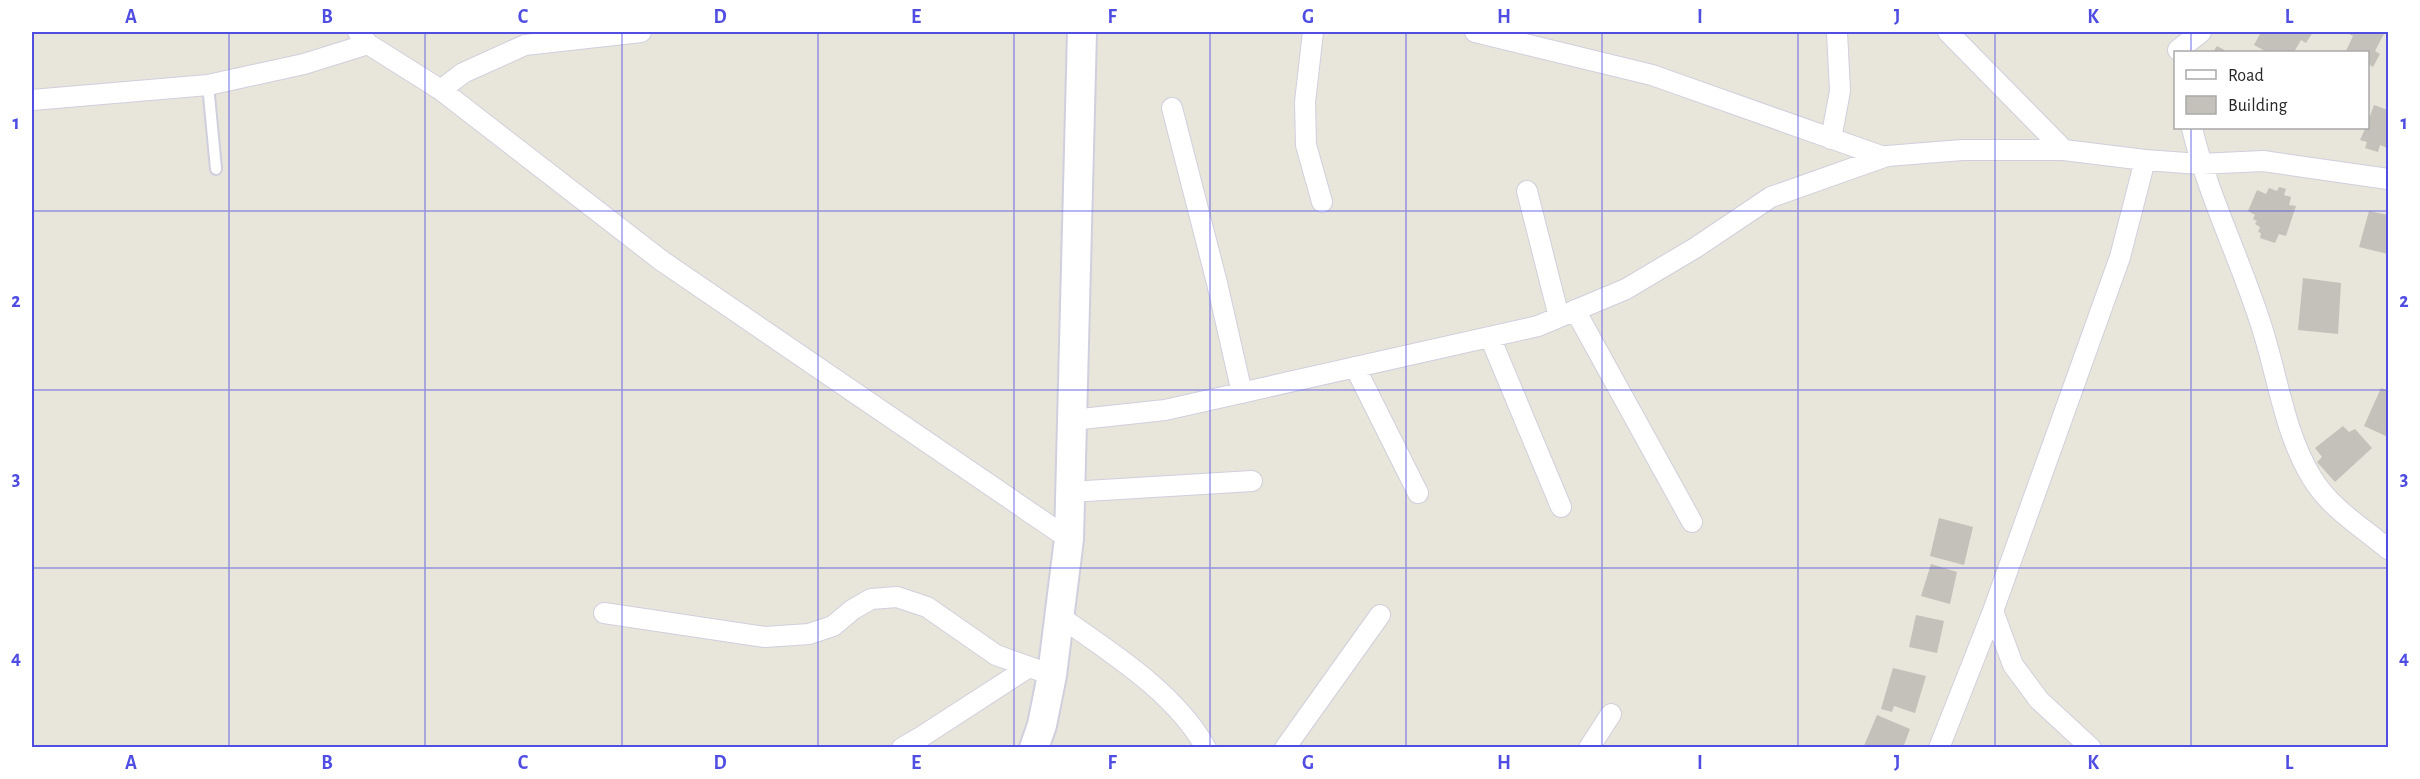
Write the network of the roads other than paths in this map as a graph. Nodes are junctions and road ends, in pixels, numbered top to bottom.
1 (640, 32) edge
2 (1082, 32) edge
3 (1313, 32) edge
4 (1475, 32) edge
5 (1837, 32) edge
6 (1948, 32) edge
7 (2201, 32) edge
8 (363, 38) edge
9 (2177, 45) edge
10 (208, 85) junction
11 (441, 90) junction
12 (32, 100) edge
13 (1172, 108) dead end
14 (2192, 129) edge
15 (1831, 139) junction
16 (2064, 150) junction
17 (1884, 157) junction
18 (2145, 160) junction
19 (2200, 164) junction
20 (216, 169) dead end
21 (2388, 179) edge
22 (1527, 191) dead end
23 (1322, 202) dead end
24 (1567, 314) junction
25 (1490, 337) junction
26 (1355, 367) junction
27 (1242, 393) junction
28 (1072, 420) junction
29 (1252, 481) dead end
30 (1070, 492) junction
31 (1418, 493) dead end
32 (1561, 507) dead end
33 (1692, 522) dead end
34 (1069, 539) junction
35 (2388, 549) edge
36 (1993, 611) junction
37 (603, 613) dead end
38 (1380, 615) dead end
39 (1059, 616) junction
40 (1040, 671) junction
41 (1611, 714) dead end
42 (902, 747) edge
43 (1034, 747) edge
44 (1206, 747) edge
45 (1285, 747) edge
46 (1589, 747) edge
47 (1940, 747) edge
48 (2091, 747) edge

1 - 11 street
2 - 28 main road
3 - 23 street
4 - 15 street
5 - 15 street
6 - 16 street
7 - 9 street
8 - 10 street
8 - 11 street
10 - 12 street
10 - 20 lane
11 - 34 street
13 - 27 street
14 - 19 street
15 - 17 street
16 - 17 street
16 - 18 street
17 - 24 street
18 - 19 street
18 - 36 street
19 - 21 street
19 - 35 street
22 - 24 street
24 - 25 street
24 - 33 street
25 - 26 street
25 - 32 street
26 - 27 street
26 - 31 street
27 - 28 street
28 - 30 main road
29 - 30 street
30 - 34 main road
34 - 39 main road
36 - 47 street
36 - 48 street
37 - 40 street
38 - 45 street
39 - 40 main road
39 - 44 street
40 - 42 street
40 - 43 main road
41 - 46 street

